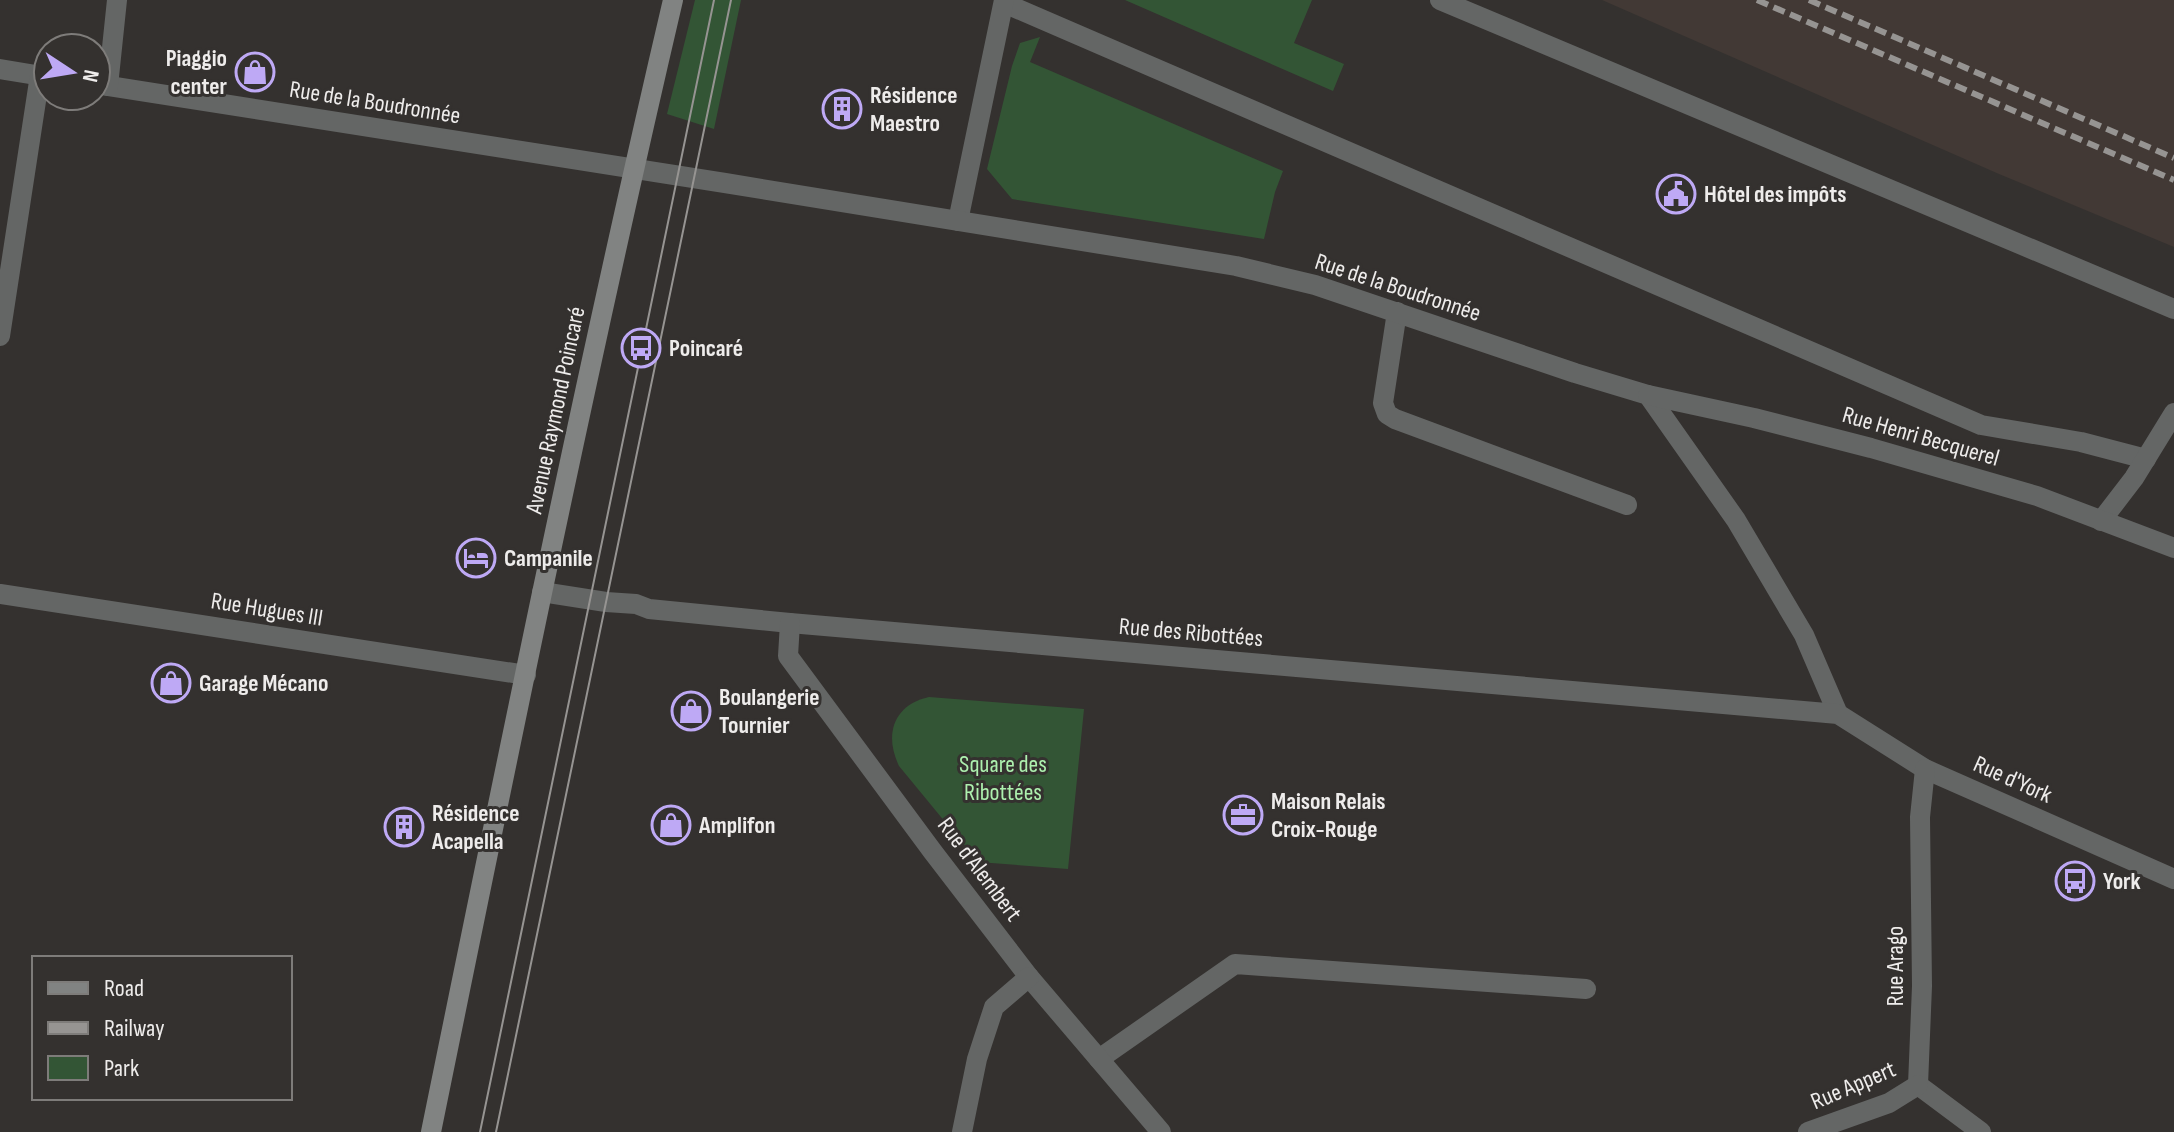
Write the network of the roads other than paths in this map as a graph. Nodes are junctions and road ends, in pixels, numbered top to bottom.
1 (117, 0) edge
2 (673, 0) edge
3 (1440, 0) edge
4 (1004, 1) edge
5 (111, 32) edge
6 (0, 69) edge
7 (32, 74) edge
8 (112, 87) edge
9 (38, 112) edge
10 (634, 169) junction
11 (958, 221) junction
12 (2174, 309) edge
13 (1397, 312) junction
14 (0, 336) edge
15 (1648, 395) junction
16 (2174, 413) edge
17 (2146, 459) junction
18 (1627, 505) dead end
19 (2101, 521) junction
20 (2174, 548) edge
21 (542, 592) junction
22 (0, 594) edge
23 (790, 623) junction
24 (526, 675) junction
25 (1838, 714) junction
26 (1925, 769) junction
27 (2174, 879) edge
28 (1029, 977) junction
29 (1586, 989) dead end
30 (1099, 1059) junction
31 (1918, 1085) junction
32 (431, 1132) edge
33 (962, 1132) edge
34 (1161, 1132) edge
35 (1808, 1132) edge
36 (1981, 1132) edge

1 - 5 street, Rue de la Boudronnée
2 - 10 main road, Avenue Raymond Poincaré
3 - 12 street
4 - 11 street
4 - 17 street
6 - 7 street
8 - 10 street, Rue de la Boudronnée
9 - 14 street
10 - 11 street, Rue de la Boudronnée
10 - 21 main road, Avenue Raymond Poincaré
11 - 13 street, Rue de la Boudronnée
13 - 15 street, Rue de la Boudronnée
13 - 18 street
15 - 19 street, Rue Henri Becquerel
15 - 25 street
16 - 17 street
17 - 19 street
19 - 20 street, Rue Henri Becquerel
21 - 23 street, Rue des Ribottées
21 - 24 main road, Avenue Raymond Poincaré
22 - 24 street, Rue Hugues III
23 - 25 street, Rue des Ribottées
23 - 28 street, Rue d'Alembert
24 - 32 main road, Avenue Raymond Poincaré
25 - 26 street, Rue d'York
26 - 27 street, Rue d'York
26 - 31 street, Rue Arago
28 - 30 street, Rue d'Alembert
28 - 33 street
29 - 30 street
30 - 34 street, Rue d'Alembert
31 - 35 street, Rue Appert
31 - 36 street

